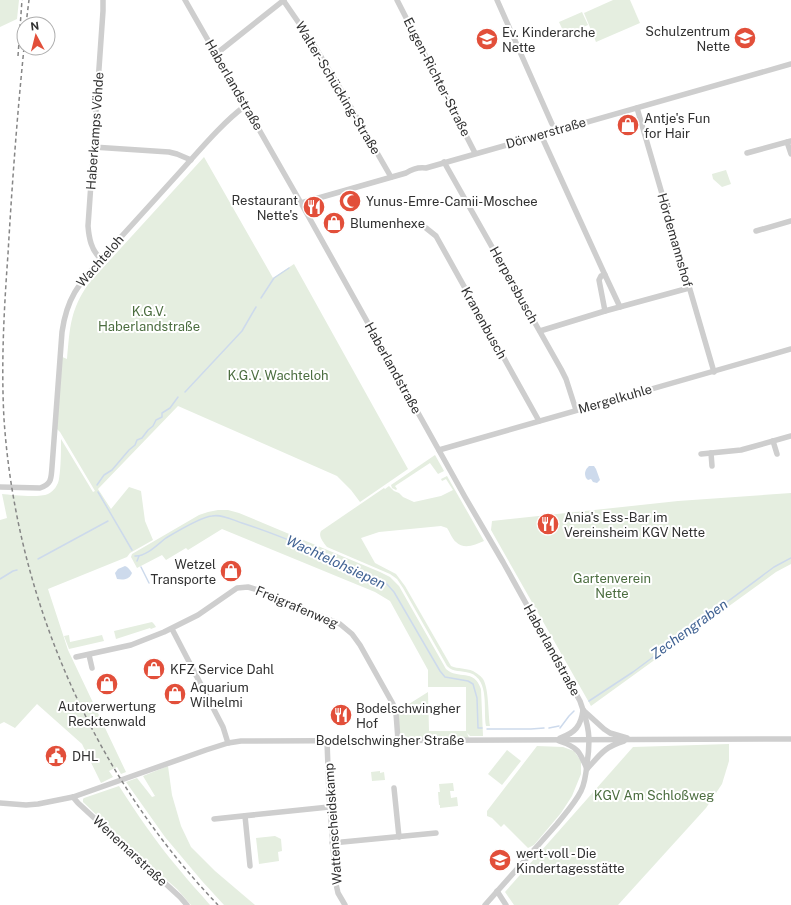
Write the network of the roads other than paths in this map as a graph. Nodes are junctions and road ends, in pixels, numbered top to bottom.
1 (103, 0) edge
2 (185, 0) edge
3 (284, 0) edge
4 (397, 0) edge
5 (497, 0) edge
6 (216, 54) junction
7 (791, 64) edge
8 (245, 106) junction
9 (637, 108) junction
10 (552, 124) dead end
11 (541, 135) junction
12 (789, 141) edge
13 (93, 147) junction
14 (476, 153) junction
15 (747, 154) dead end
16 (791, 154) edge
17 (192, 160) junction
18 (444, 162) junction
19 (391, 177) junction
20 (301, 203) junction
21 (791, 221) edge
22 (426, 228) dead end
23 (756, 231) dead end
24 (101, 259) junction
25 (605, 275) junction
26 (689, 288) junction
27 (620, 307) junction
28 (606, 311) junction
29 (540, 331) junction
30 (791, 349) edge
31 (714, 372) junction
32 (576, 410) junction
33 (539, 421) junction
34 (791, 436) edge
35 (773, 441) junction
36 (439, 450) junction
37 (711, 453) junction
38 (701, 454) dead end
39 (777, 454) dead end
40 (712, 466) dead end
41 (0, 488) edge
42 (172, 629) junction
43 (90, 655) junction
44 (76, 657) dead end
45 (92, 668) dead end
46 (583, 709) junction
47 (632, 739) junction
48 (791, 739) edge
49 (398, 740) junction
50 (553, 740) junction
51 (590, 740) junction
52 (327, 741) junction
53 (228, 743) junction
54 (587, 769) junction
55 (394, 788) dead end
56 (73, 797) junction
57 (0, 803) edge
58 (330, 807) junction
59 (245, 816) junction
60 (214, 819) dead end
61 (436, 833) dead end
62 (399, 837) junction
63 (332, 843) junction
64 (250, 866) dead end
65 (497, 891) junction
66 (187, 905) edge
67 (345, 905) edge
68 (485, 905) edge
69 (506, 905) edge

1 - 13 street, Haberkamps Vöhde
2 - 6 street, Haberlandstraße
3 - 6 street
3 - 19 street, Walter-Schücking-Straße
4 - 14 street, Eugen-Richter-Straße
5 - 10 street
6 - 8 street, Haberlandstraße
7 - 9 street, Dörwerstraße
8 - 17 street, Wachteloh
8 - 20 street, Haberlandstraße
9 - 11 street, Dörwerstraße
9 - 26 street, Hördemannshof
11 - 14 street, Dörwerstraße
11 - 25 street
12 - 15 street
12 - 16 street
13 - 17 street
13 - 24 street, Haberkamps Vöhde
14 - 18 street, Dörwerstraße
17 - 24 street, Wachteloh
18 - 19 street, Dörwerstraße
18 - 29 street, Herpersbusch
19 - 20 street, Dörwerstraße
20 - 36 street, Haberlandstraße
21 - 23 street
22 - 33 street, Kranenbusch
24 - 41 street, Wachteloh
25 - 27 street
25 - 28 street
26 - 27 street
26 - 31 street, Hördemannshof
27 - 28 street
28 - 29 street
29 - 32 street, Herpersbusch
30 - 31 street, Mergelkuhle
31 - 32 street, Mergelkuhle
32 - 33 street, Mergelkuhle
33 - 36 street, Mergelkuhle
34 - 35 street
35 - 37 street
35 - 39 street
36 - 46 street, Haberlandstraße
37 - 38 street
37 - 40 street
42 - 43 street, Freigrafenweg
42 - 49 street, Freigrafenweg
42 - 53 street
43 - 44 street, Freigrafenweg
43 - 45 street
46 - 47 street
46 - 50 street
46 - 51 street, Haberlandstraße
47 - 48 street, Bodelschwingher Straße
47 - 51 street, Bodelschwingher Straße
47 - 54 street
49 - 50 street, Bodelschwingher Straße
49 - 52 street, Bodelschwingher Straße
50 - 51 street, Bodelschwingher Straße
50 - 54 street
51 - 54 street, Haberlandstraße
52 - 53 street, Bodelschwingher Straße
52 - 58 street, Wattenscheidskamp
53 - 56 street, Bodelschwingher Straße
54 - 65 street
55 - 62 street
56 - 57 street, Bodelschwingher Straße
56 - 66 street, Wenemarstraße
58 - 59 street
58 - 63 street, Wattenscheidskamp
59 - 60 street
59 - 64 street
61 - 62 street
62 - 63 street
63 - 67 street, Wattenscheidskamp
65 - 68 street
65 - 69 street

